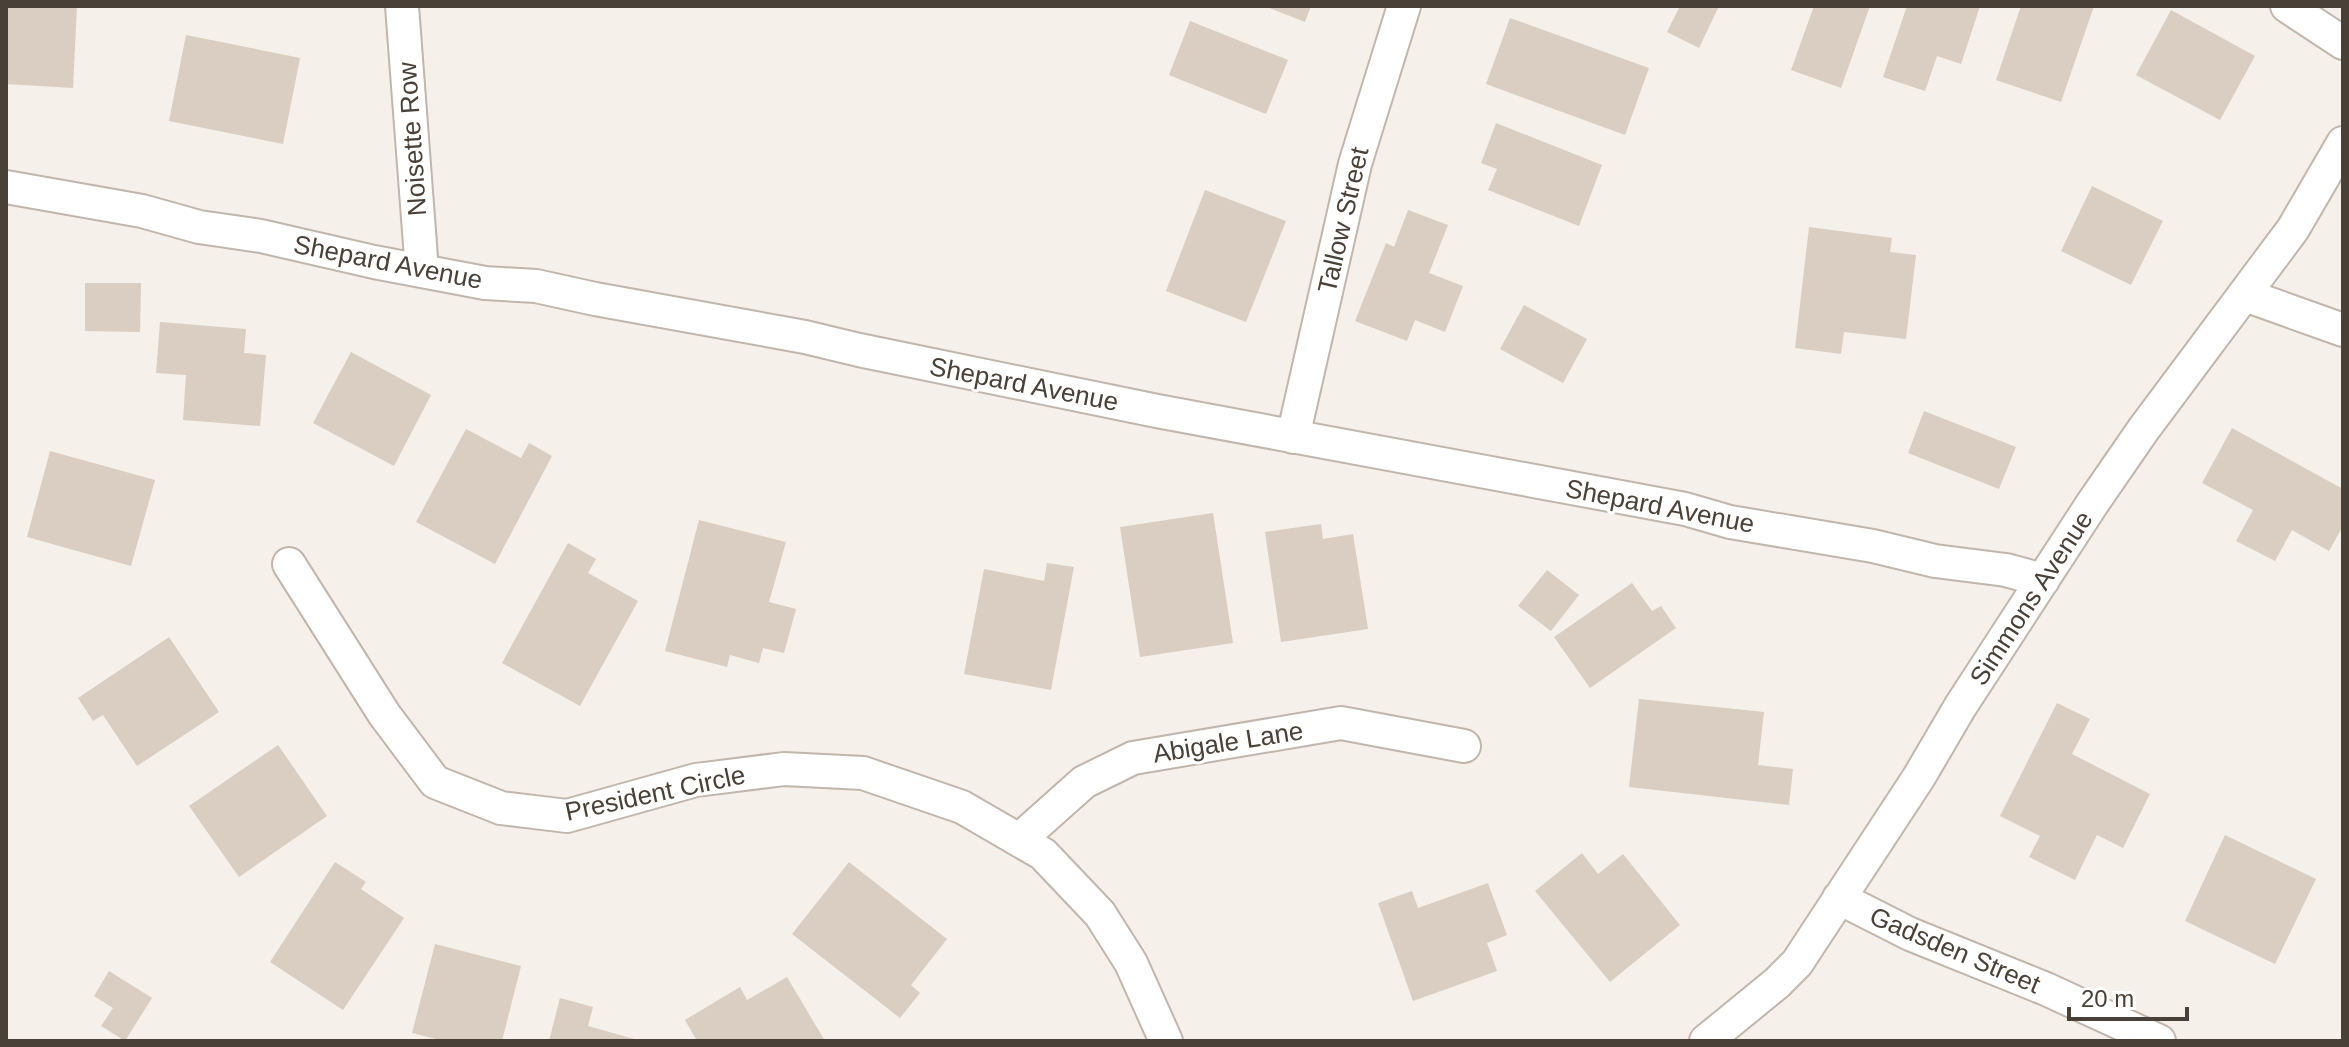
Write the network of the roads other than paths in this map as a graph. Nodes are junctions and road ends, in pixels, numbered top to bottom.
1 (402, 6) edge
2 (1404, 6) edge
3 (2287, 6) edge
4 (2343, 43) edge
5 (2343, 143) edge
6 (6, 187) edge
7 (422, 271) junction
8 (2245, 295) junction
9 (2343, 330) edge
10 (1293, 437) junction
11 (289, 564) dead end
12 (2043, 580) junction
13 (1464, 746) dead end
14 (1019, 840) junction
15 (1839, 898) junction
16 (1166, 1041) edge
17 (1706, 1041) edge
18 (2159, 1041) edge

1 - 7 street, Noisette Row
2 - 10 street, Tallow Street
3 - 4 street
5 - 8 street, Simmons Avenue
6 - 7 street, Shepard Avenue
7 - 10 street, Shepard Avenue
8 - 9 street
8 - 12 street, Simmons Avenue
10 - 12 street, Shepard Avenue
11 - 14 street, President Circle
12 - 15 street, Simmons Avenue
13 - 14 street, Abigale Lane
14 - 16 street, President Circle
15 - 17 street, Simmons Avenue
15 - 18 street, Gadsden Street

